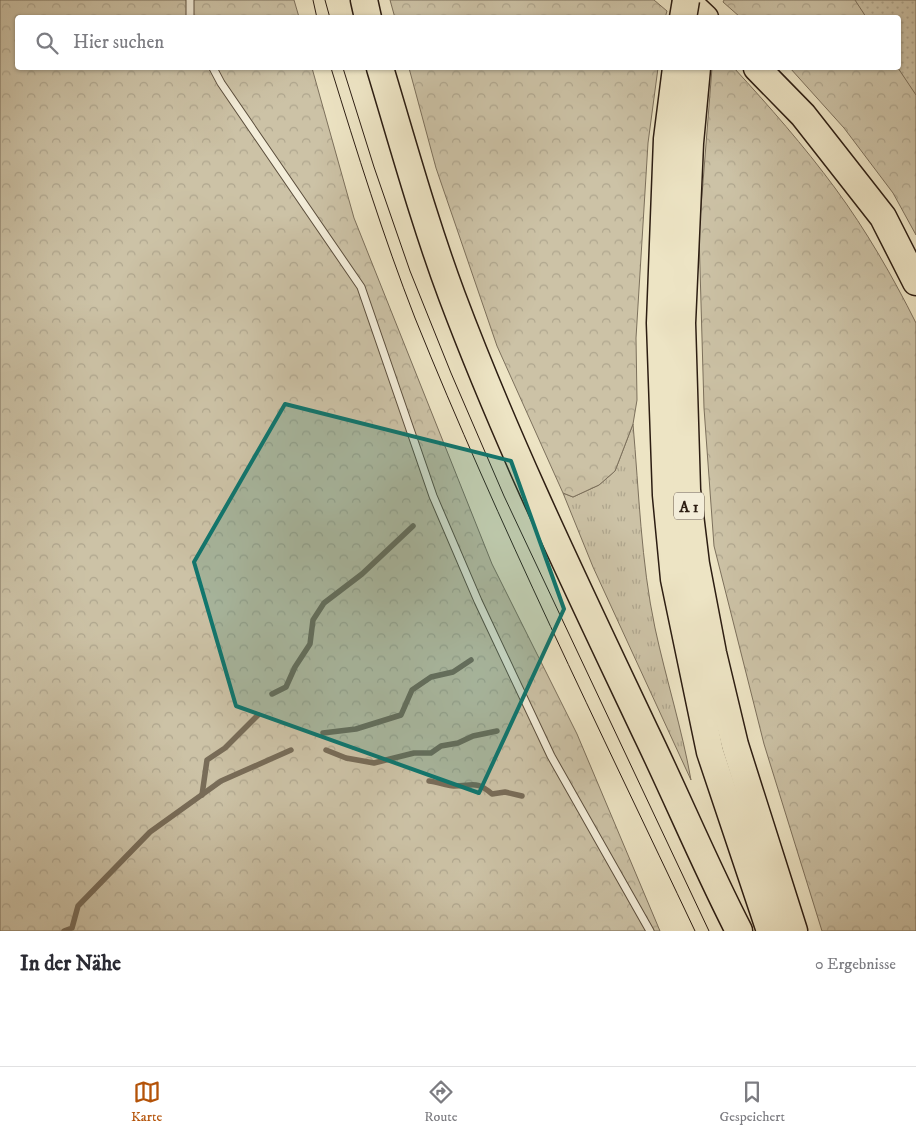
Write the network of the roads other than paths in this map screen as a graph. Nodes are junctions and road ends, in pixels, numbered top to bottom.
1 (190, 0) edge
2 (364, 0) edge
3 (686, 0) edge
4 (710, 0) edge
5 (190, 15) edge
6 (367, 15) edge
7 (684, 15) edge
8 (703, 15) edge
9 (707, 15) edge
10 (214, 70) edge
11 (381, 70) edge
12 (676, 70) edge
13 (697, 70) edge
14 (759, 70) edge
15 (916, 282) edge
16 (650, 931) edge
17 (739, 931) edge
18 (770, 931) edge
19 (794, 931) edge

1 - 5 lane
2 - 6 highway
3 - 7 highway, bridge
3 - 8 highway
4 - 9 highway
10 - 16 lane
11 - 17 highway
12 - 18 highway, A 1
13 - 19 highway, A 1
14 - 15 highway

